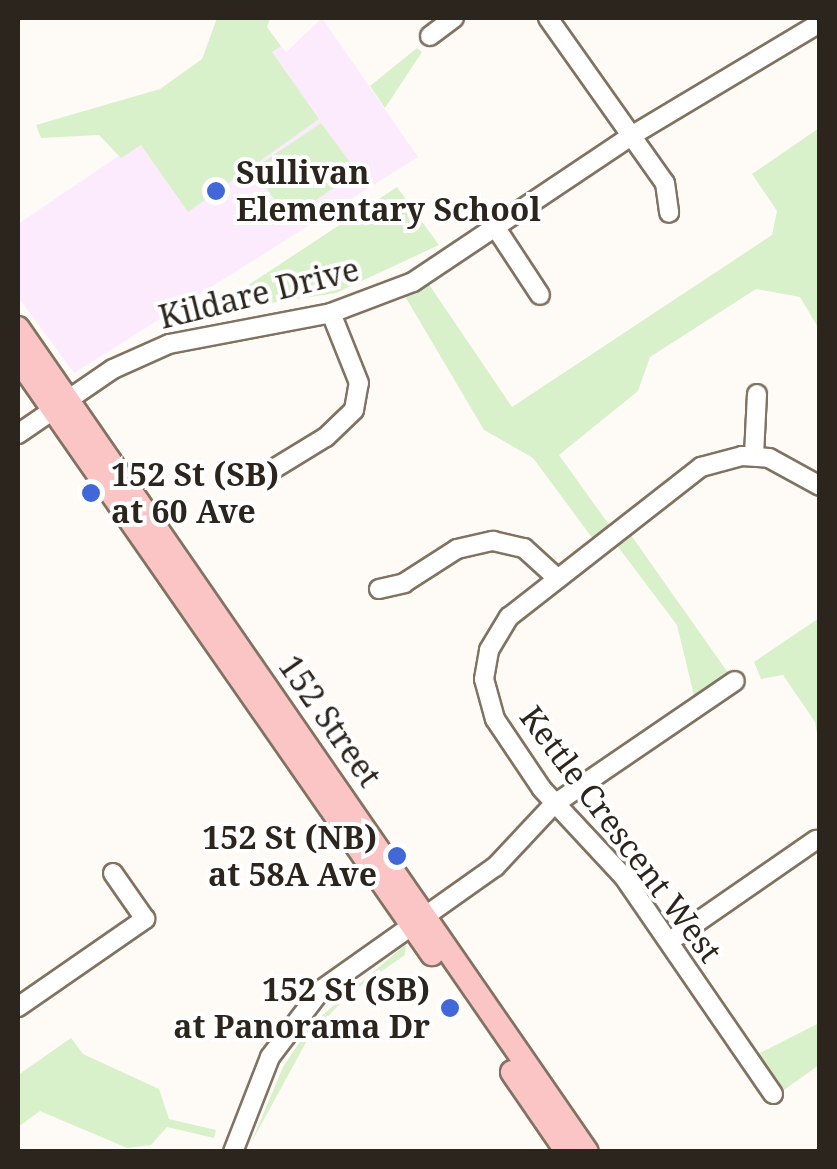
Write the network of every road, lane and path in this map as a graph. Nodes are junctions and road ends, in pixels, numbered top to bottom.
1 (454, 18) edge
2 (548, 18) edge
3 (820, 23) edge
4 (430, 36) dead end
5 (631, 136) junction
6 (669, 212) dead end
7 (496, 228) junction
8 (540, 295) dead end
9 (331, 312) junction
10 (18, 328) edge
11 (18, 359) edge
12 (757, 394) dead end
13 (61, 404) junction
14 (18, 434) edge
15 (754, 455) junction
16 (262, 476) dead end
17 (820, 486) edge
18 (557, 578) junction
19 (379, 589) dead end
20 (736, 681) dead end
21 (553, 805) junction
22 (816, 840) dead end
23 (113, 872) dead end
24 (418, 920) junction
25 (670, 942) junction
26 (20, 1000) edge
27 (773, 1094) dead end
28 (233, 1152) edge
29 (567, 1152) edge
30 (587, 1152) edge

1 - 4 street
2 - 5 street
3 - 5 street, Kildare Drive
5 - 6 street
5 - 7 street, Kildare Drive
7 - 8 street
7 - 9 street, Kildare Drive
9 - 13 street, Kildare Drive
9 - 16 street
10 - 13 main road, 152 Street
11 - 13 main road, 152 Street
12 - 15 street
13 - 14 street, Kildare Drive
13 - 24 main road, 152 Street
15 - 17 street
15 - 18 street
18 - 19 street
18 - 21 street, Kettle Crescent West
20 - 21 street
21 - 24 street
21 - 25 street, Kettle Crescent West
22 - 25 street
23 - 26 street
24 - 28 street
24 - 29 main road, 152 Street
24 - 30 main road, 152 Street
25 - 27 street, Kettle Crescent West

